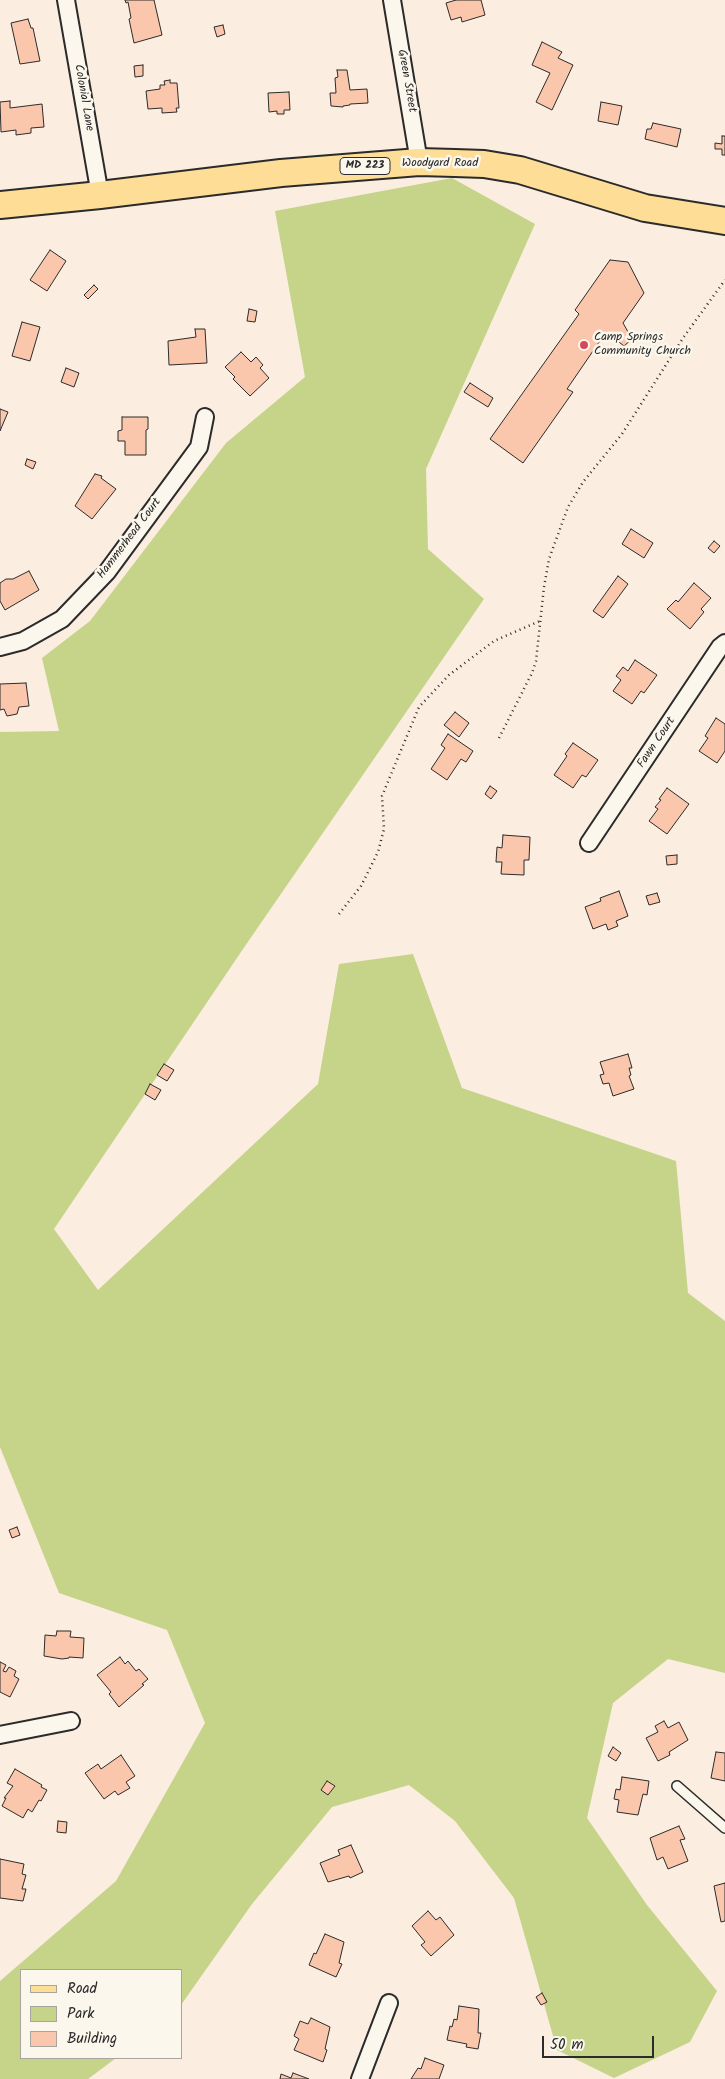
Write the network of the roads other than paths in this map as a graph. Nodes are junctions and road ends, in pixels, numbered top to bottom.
1 (66, 0) edge
2 (392, 0) edge
3 (419, 162) junction
4 (100, 195) junction
5 (0, 205) edge
6 (725, 221) edge
7 (205, 418) dead end
8 (725, 643) edge
9 (0, 647) edge
10 (590, 843) dead end
11 (71, 1721) dead end
12 (0, 1735) edge
13 (677, 1786) dead end
14 (725, 1828) edge
15 (389, 2003) dead end
16 (360, 2079) edge

1 - 4 street, Colonial Lane
2 - 3 street, Green Street
3 - 4 main road, Woodyard Road / MD 223
3 - 6 main road, Woodyard Road / MD 223
4 - 5 main road, Woodyard Road / MD 223
7 - 9 street, Hammerhead Court
8 - 10 street, Fawn Court
11 - 12 street
13 - 14 lane
15 - 16 street

